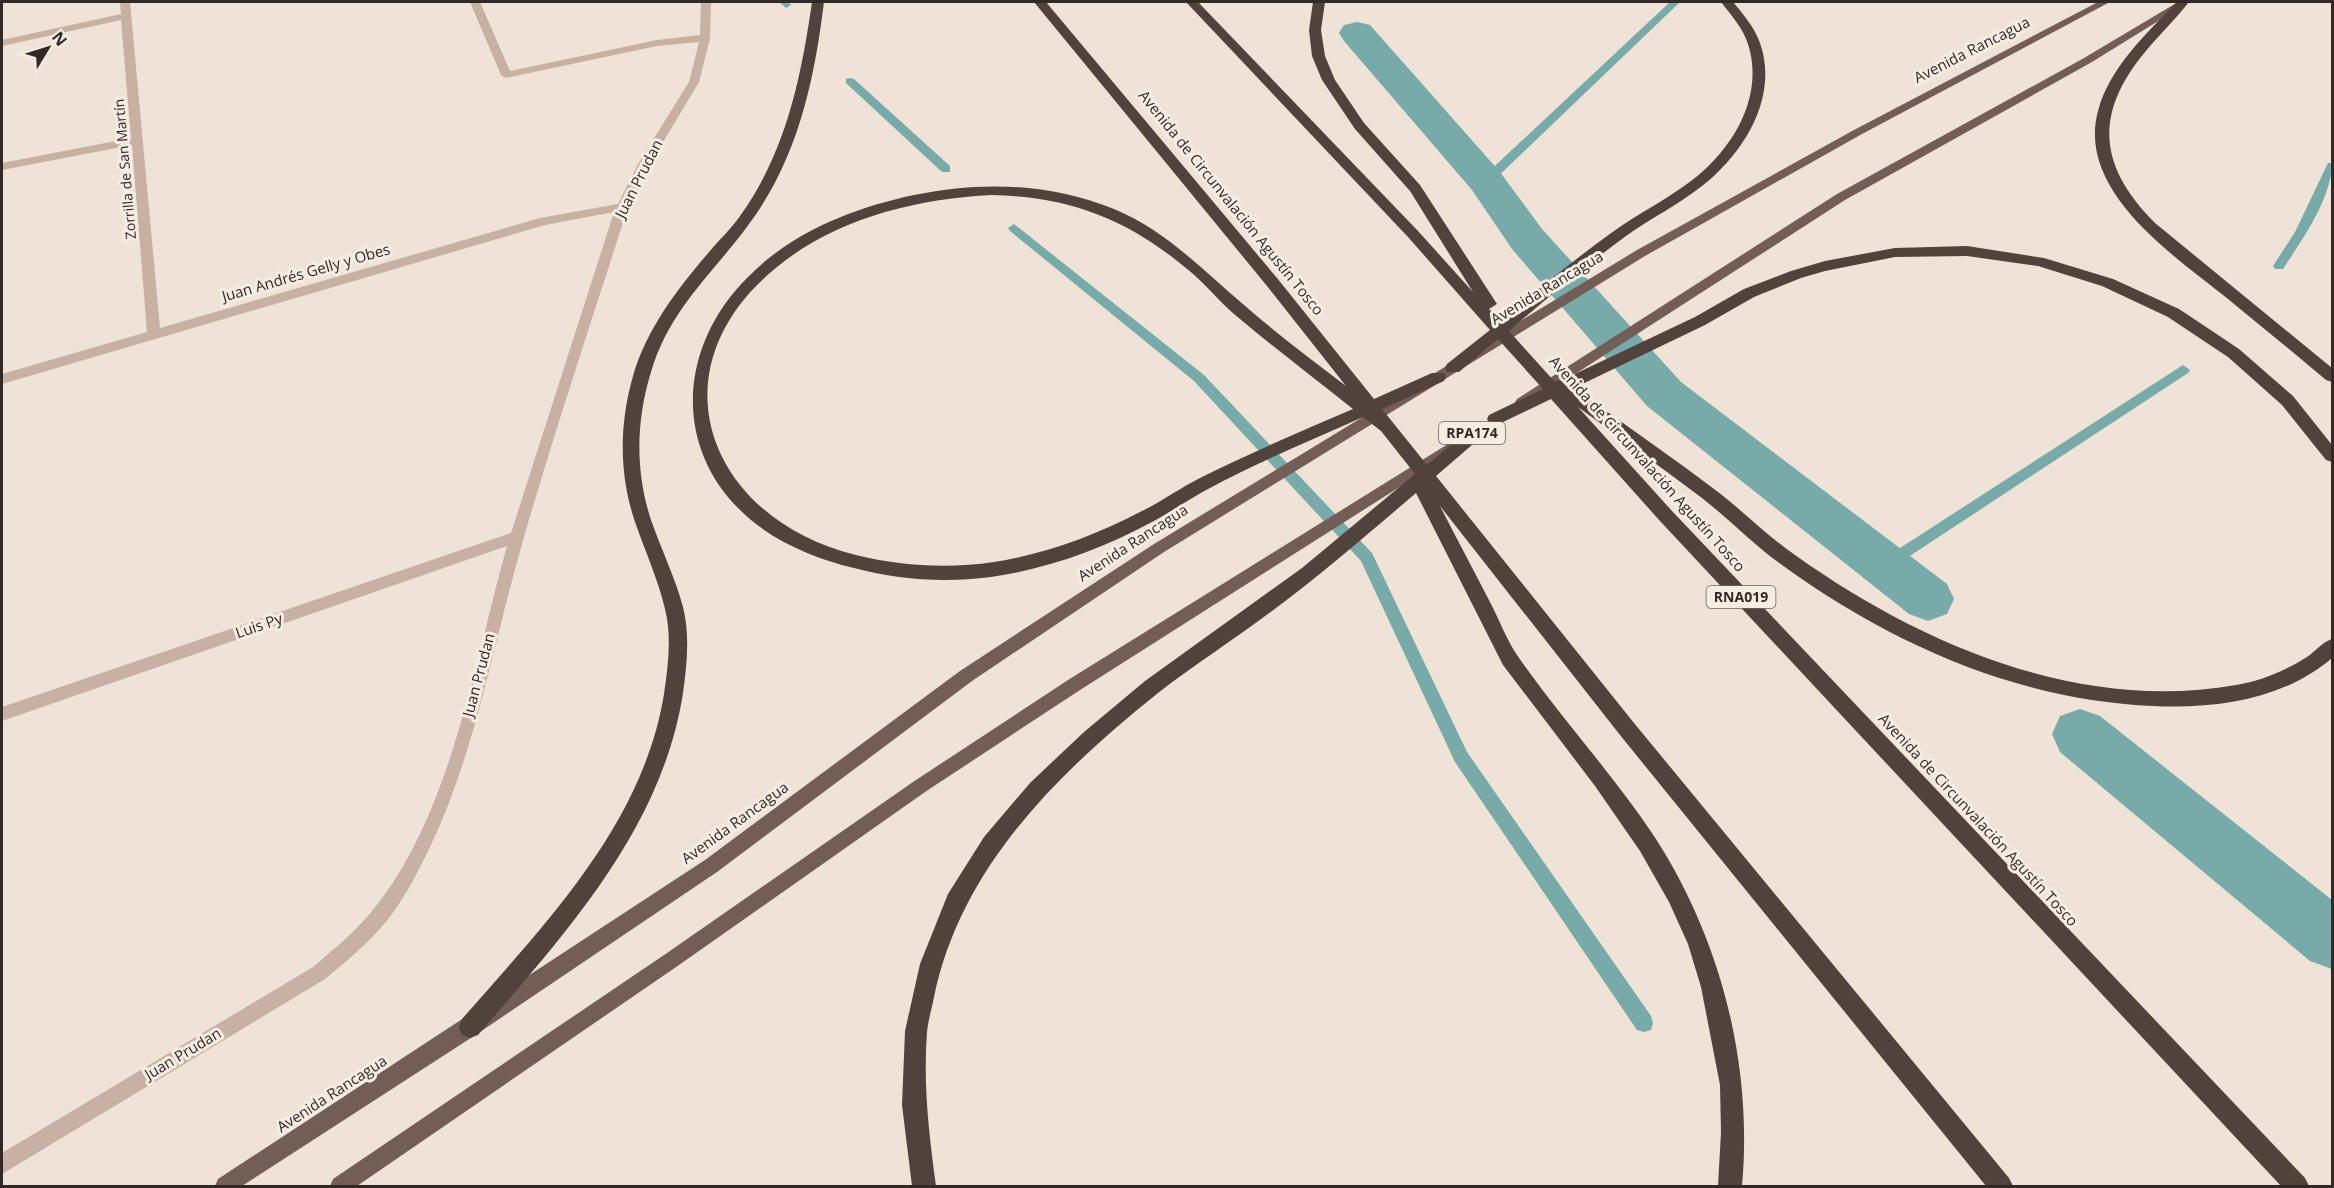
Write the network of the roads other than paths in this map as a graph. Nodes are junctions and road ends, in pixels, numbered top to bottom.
1 (124, 2) edge
2 (475, 2) edge
3 (706, 2) edge
4 (818, 2) edge
5 (1040, 2) edge
6 (1192, 2) edge
7 (1319, 2) edge
8 (1727, 2) edge
9 (2105, 2) edge
10 (2183, 2) edge
11 (125, 16) junction
12 (705, 38) junction
13 (2, 43) edge
14 (138, 140) junction
15 (2, 167) edge
16 (622, 207) junction
17 (153, 334) junction
18 (1517, 349) junction
19 (1531, 364) junction
20 (1453, 368) junction
21 (2332, 376) edge
22 (1438, 377) junction
23 (2, 379) edge
24 (1488, 424) junction
25 (1387, 427) junction
26 (1400, 444) junction
27 (2332, 456) edge
28 (517, 537) junction
29 (2332, 647) edge
30 (2, 714) edge
31 (470, 1028) junction
32 (2, 1164) edge
33 (225, 1186) edge
34 (340, 1186) edge
35 (924, 1186) edge
36 (1730, 1186) edge
37 (2001, 1186) edge
38 (2297, 1186) edge

1 - 11 street, Zorrilla de San Martín
2 - 12 street
3 - 12 street, Juan Prudan
4 - 31 highway
5 - 25 highway, Avenida de Circunvalación Agustín Tosco
6 - 18 highway, Avenida de Circunvalación Agustín Tosco / RNA019
7 - 18 highway
8 - 20 highway
9 - 20 main road, Avenida Rancagua
10 - 21 highway
10 - 24 main road, RPA174
11 - 13 street
11 - 14 street, Zorrilla de San Martín
12 - 16 street, Juan Prudan
14 - 15 street
14 - 17 street, Zorrilla de San Martín
16 - 17 street, Juan Andrés Gelly y Obes
16 - 28 street, Juan Prudan
17 - 23 street, Juan Andrés Gelly y Obes
18 - 19 highway, Avenida de Circunvalación Agustín Tosco / RNA019
19 - 29 highway
19 - 38 highway, Avenida de Circunvalación Agustín Tosco / RNA019
20 - 22 main road, Avenida Rancagua
22 - 25 highway
22 - 31 main road, Avenida Rancagua
24 - 27 highway
24 - 34 main road, RPA174
24 - 35 highway
25 - 26 highway, Avenida de Circunvalación Agustín Tosco
26 - 36 highway
26 - 37 highway, Avenida de Circunvalación Agustín Tosco
28 - 30 street, Luis Py
28 - 32 street, Juan Prudan
31 - 33 main road, Avenida Rancagua

